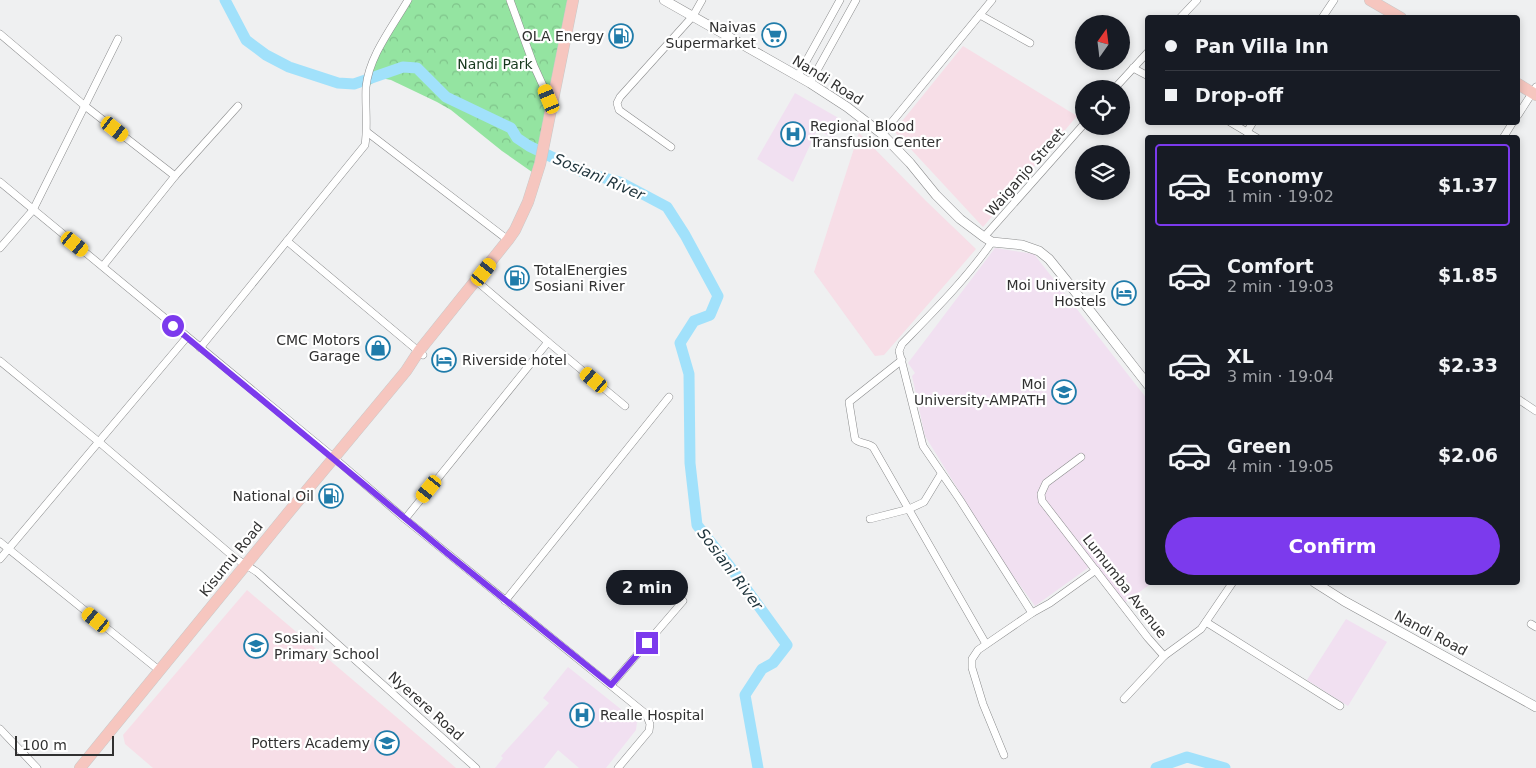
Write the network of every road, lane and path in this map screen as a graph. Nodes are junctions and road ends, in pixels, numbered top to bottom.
1 (408, 0) edge
2 (510, 0) edge
3 (573, 0) edge
4 (579, 0) edge
5 (664, 0) edge
6 (702, 0) edge
7 (840, 0) edge
8 (856, 0) edge
9 (992, 0) edge
10 (1197, 0) edge
11 (1334, 0) edge
12 (1370, 0) edge
13 (980, 15) junction
14 (1183, 15) edge
15 (1324, 15) edge
16 (1395, 15) edge
17 (694, 16) junction
18 (0, 34) edge
19 (118, 39) dead end
20 (1030, 43) dead end
21 (1145, 55) edge
22 (1133, 68) junction
23 (1145, 74) edge
24 (798, 76) junction
25 (1122, 80) edge
26 (810, 83) junction
27 (1520, 85) edge
28 (1535, 91) edge
29 (553, 101) junction
30 (85, 106) junction
31 (238, 106) dead end
32 (1520, 112) edge
33 (1235, 125) edge
34 (1251, 125) edge
35 (367, 132) junction
36 (1247, 132) junction
37 (882, 134) junction
38 (1075, 135) edge
39 (1252, 135) edge
40 (547, 143) junction
41 (671, 147) dead end
42 (542, 164) junction
43 (175, 176) junction
44 (0, 182) edge
45 (32, 210) junction
46 (508, 240) junction
47 (988, 240) junction
48 (287, 241) junction
49 (0, 248) edge
50 (103, 266) junction
51 (480, 284) junction
52 (186, 337) junction
53 (548, 342) junction
54 (200, 348) junction
55 (421, 353) junction
56 (902, 360) junction
57 (0, 361) edge
58 (1145, 381) edge
59 (669, 397) dead end
60 (1520, 400) edge
61 (624, 406) dead end
62 (1536, 411) edge
63 (99, 442) junction
64 (1081, 456) dead end
65 (333, 458) junction
66 (942, 474) junction
67 (908, 509) junction
68 (405, 518) junction
69 (870, 519) dead end
70 (0, 542) edge
71 (8, 549) junction
72 (0, 559) edge
73 (246, 564) junction
74 (1096, 570) junction
75 (1231, 585) edge
76 (1319, 585) edge
77 (505, 601) junction
78 (683, 602) dead end
79 (1032, 613) junction
80 (1206, 622) junction
81 (986, 644) junction
82 (1164, 656) junction
83 (160, 671) junction
84 (611, 685) junction
85 (1124, 699) dead end
86 (1340, 706) dead end
87 (1536, 707) edge
88 (0, 730) edge
89 (1004, 756) dead end
90 (37, 768) edge
91 (80, 768) edge
92 (476, 768) edge
93 (618, 768) edge

1 - 35 street
2 - 29 street
3 - 29 highway
4 - 40 highway
5 - 17 street, Nandi Road
6 - 17 street
7 - 24 street
8 - 26 street
9 - 13 street
10 - 14 street
11 - 15 street
12 - 16 highway
13 - 20 street
13 - 37 street
17 - 24 street, Nandi Road
17 - 41 street
18 - 30 street
19 - 30 street
21 - 22 street
22 - 23 street
22 - 25 street
24 - 26 street, Nandi Road
26 - 37 street, Nandi Road
27 - 28 highway
28 - 32 street
29 - 40 highway
30 - 43 street
30 - 45 street
31 - 43 street
33 - 36 street
34 - 36 street
35 - 46 street
35 - 48 street
36 - 39 street
37 - 47 street, Nandi Road
38 - 47 street, Waiganjo Street
40 - 42 highway
42 - 46 highway
42 - 51 highway
43 - 50 street
44 - 45 street
45 - 49 street
45 - 50 street
46 - 55 highway
47 - 56 street, Waiganjo Street
47 - 58 street
48 - 54 street
48 - 55 street
50 - 52 street
51 - 53 street
51 - 55 highway
52 - 54 street
52 - 63 street
53 - 61 street
53 - 68 street
54 - 65 street
55 - 65 highway, Kisumu Road
56 - 66 street
56 - 67 street
57 - 63 street, Nyerere Road
59 - 77 street
60 - 62 street
63 - 71 street
63 - 73 street, Nyerere Road
64 - 74 street, Lumumba Avenue
65 - 68 street
65 - 73 highway, Kisumu Road
66 - 67 street
66 - 79 street
67 - 69 street
67 - 81 street
68 - 77 street
70 - 71 street
71 - 72 street
71 - 83 street
73 - 83 highway, Kisumu Road
73 - 92 street, Nyerere Road
74 - 79 street
74 - 82 street, Lumumba Avenue
75 - 80 street, Lumumba Avenue
76 - 87 street, Nandi Road
77 - 84 street
78 - 84 street
79 - 81 street
80 - 82 street, Lumumba Avenue
80 - 86 street
81 - 89 street
82 - 85 street
83 - 91 highway, Kisumu Road
84 - 93 street
88 - 90 street

